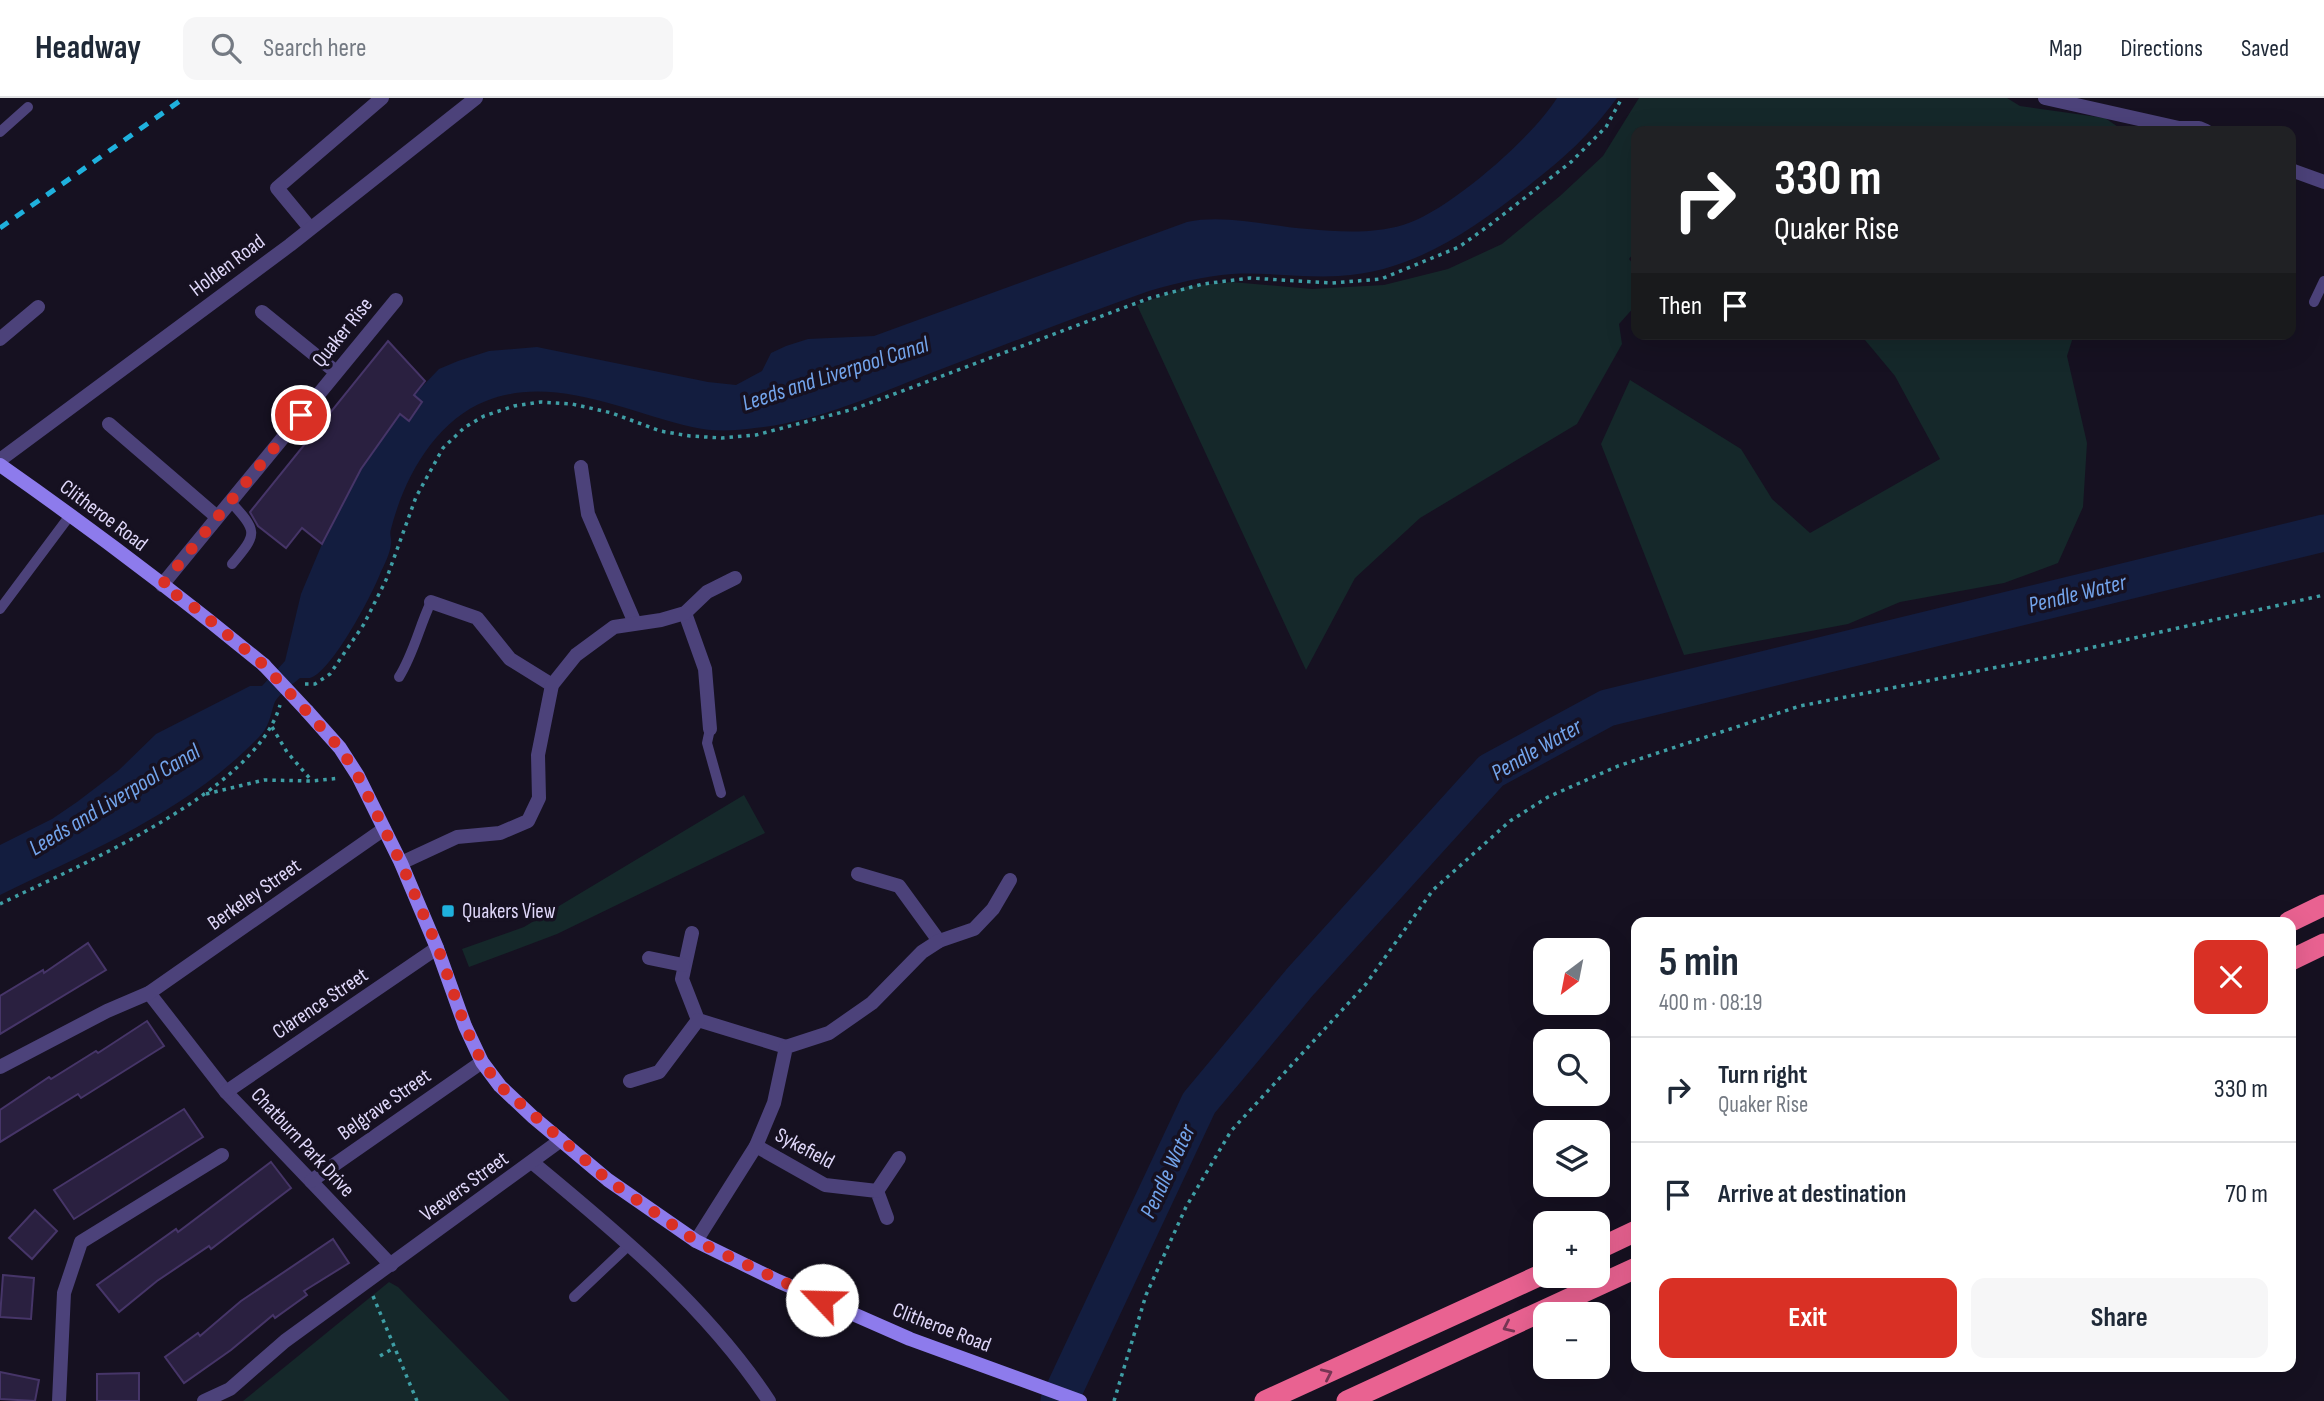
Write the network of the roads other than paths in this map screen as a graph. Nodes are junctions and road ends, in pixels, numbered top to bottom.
1 (382, 98) edge
2 (476, 98) edge
3 (2045, 98) edge
4 (28, 107) dead end
5 (2170, 126) edge
6 (0, 132) edge
7 (2296, 172) edge
8 (2324, 182) edge
9 (310, 228) junction
10 (2324, 281) edge
11 (396, 300) dead end
12 (2314, 302) dead end
13 (38, 307) dead end
14 (262, 312) dead end
15 (0, 339) edge
16 (336, 372) junction
17 (109, 424) dead end
18 (0, 463) edge
19 (582, 467) dead end
20 (230, 501) junction
21 (71, 514) junction
22 (218, 517) junction
23 (232, 564) dead end
24 (735, 578) dead end
25 (162, 585) junction
26 (431, 602) joint
27 (0, 609) edge
28 (685, 613) junction
29 (635, 623) junction
30 (399, 677) dead end
31 (552, 685) junction
32 (710, 729) joint
33 (721, 793) dead end
34 (384, 830) junction
35 (401, 863) junction
36 (858, 874) dead end
37 (1010, 880) dead end
38 (2324, 905) edge
39 (2296, 919) edge
40 (692, 933) dead end
41 (939, 941) junction
42 (2324, 944) edge
43 (438, 948) junction
44 (649, 958) dead end
45 (2296, 958) edge
46 (683, 965) junction
47 (149, 993) junction
48 (698, 1020) junction
49 (786, 1046) junction
50 (482, 1062) junction
51 (0, 1067) edge
52 (630, 1081) dead end
53 (226, 1092) junction
54 (561, 1140) junction
55 (755, 1146) junction
56 (222, 1155) dead end
57 (899, 1157) dead end
58 (533, 1163) junction
59 (311, 1181) junction
60 (877, 1191) junction
61 (887, 1218) dead end
62 (1631, 1233) edge
63 (696, 1241) junction
64 (1610, 1243) edge
65 (629, 1245) junction
66 (391, 1265) junction
67 (1631, 1270) edge
68 (1533, 1278) edge
69 (574, 1297) dead end
70 (59, 1401) edge
71 (204, 1401) edge
72 (769, 1401) edge
73 (1080, 1401) edge
74 (1265, 1401) edge
75 (1347, 1401) edge

1 - 9 street
2 - 9 street, Holden Road
3 - 5 street
4 - 6 lane
7 - 8 street
9 - 18 street, Holden Road
10 - 12 lane
11 - 16 street, Quaker Rise
13 - 15 street
14 - 16 street
16 - 20 street, Quaker Rise
17 - 22 street
18 - 21 main road, Clitheroe Road
19 - 29 street
20 - 22 street, Quaker Rise
20 - 23 lane
21 - 25 main road, Clitheroe Road
21 - 27 lane
22 - 25 street, Quaker Rise
24 - 28 street
25 - 34 main road, Clitheroe Road, bridge
26 - 30 lane
26 - 31 street
28 - 29 street
28 - 32 street
29 - 31 street
31 - 35 street
32 - 33 lane
34 - 35 main road, Clitheroe Road
34 - 47 street, Berkeley Street
35 - 43 main road, Clitheroe Road
36 - 41 street
37 - 41 street
38 - 39 highway
40 - 46 street
41 - 49 street
42 - 45 highway
43 - 50 main road, Clitheroe Road
43 - 53 street, Clarence Street
44 - 46 street
46 - 48 street
47 - 51 street
47 - 53 street, Chatburn Park Drive
48 - 49 street
48 - 52 street
49 - 55 street
50 - 54 main road, Clitheroe Road
50 - 59 street, Belgrave Street
53 - 59 street, Chatburn Park Drive
54 - 58 street, Veevers Street
54 - 63 main road, Clitheroe Road
55 - 60 street, Sykefield
55 - 63 street
56 - 70 street
57 - 60 street
58 - 65 street
58 - 66 street, Veevers Street
59 - 66 street, Chatburn Park Drive
60 - 61 street
62 - 64 highway
63 - 73 main road, Clitheroe Road
65 - 69 lane
65 - 72 street
66 - 71 street
67 -> 75 highway
74 -> 68 highway

